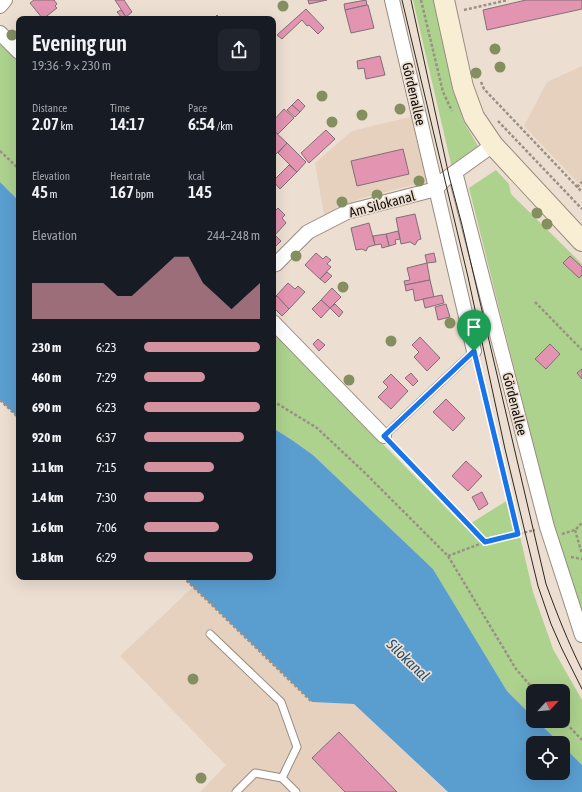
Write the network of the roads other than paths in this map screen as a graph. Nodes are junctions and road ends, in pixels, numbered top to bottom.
1 (5, 0) edge
2 (392, 0) edge
3 (444, 0) edge
4 (0, 6) edge
5 (0, 34) edge
6 (16, 49) edge
7 (493, 145) junction
8 (455, 172) junction
9 (525, 180) junction
10 (436, 189) junction
11 (582, 224) edge
12 (582, 241) edge
13 (276, 264) edge
14 (276, 325) edge
15 (474, 351) joint
16 (384, 436) joint
17 (210, 634) dead end
18 (582, 634) edge
19 (282, 778) junction
20 (236, 792) edge
21 (296, 792) edge

1 - 4 street
2 - 10 street, Gördenallee
3 - 7 street
5 - 6 street
7 - 8 street, Am Silokanal
7 - 9 street
8 - 10 street, Am Silokanal
8 - 18 street, Gördenallee
9 - 11 street
9 - 12 street
10 - 13 street, Am Silokanal
10 - 15 street, Gördenallee
14 - 16 street
15 - 16 lane
17 - 19 lane
19 - 20 lane
19 - 21 lane

